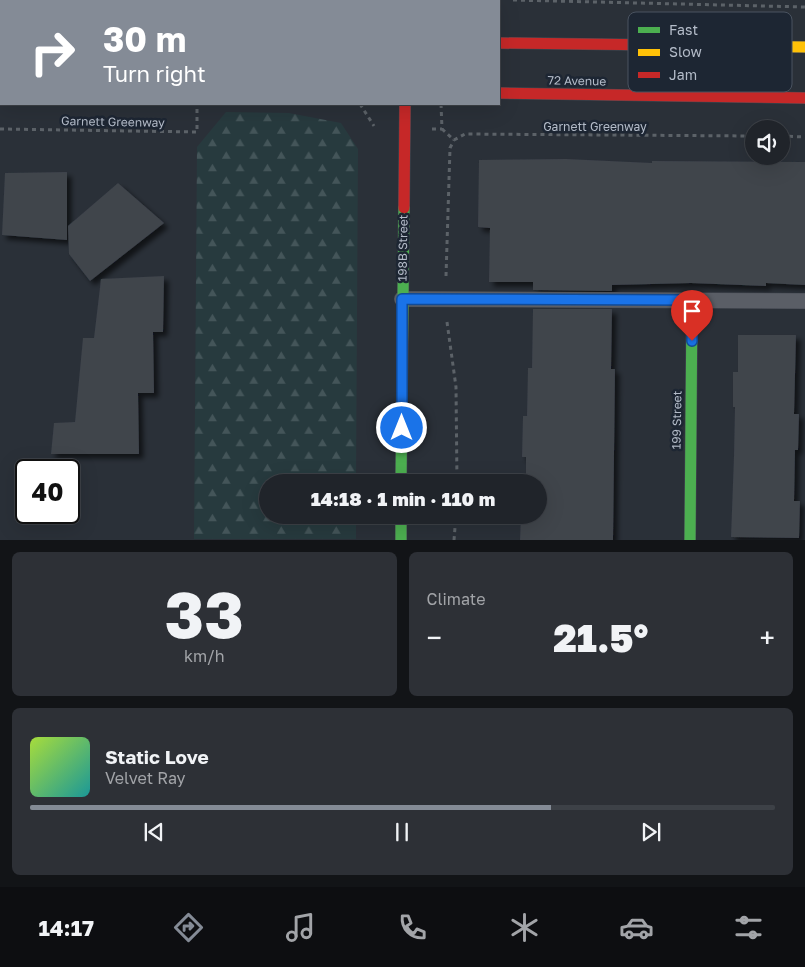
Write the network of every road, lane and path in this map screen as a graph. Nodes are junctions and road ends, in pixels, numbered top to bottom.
1 (512, 0) edge
2 (805, 6) edge
3 (500, 42) edge
4 (628, 44) edge
5 (792, 47) edge
6 (805, 47) edge
7 (500, 94) edge
8 (805, 98) edge
9 (197, 105) edge
10 (361, 105) edge
11 (405, 105) edge
12 (441, 105) edge
13 (375, 127) dead end
14 (0, 129) edge
15 (745, 136) edge
16 (790, 136) edge
17 (805, 137) edge
18 (402, 299) junction
19 (692, 300) junction
20 (805, 301) edge
21 (401, 474) edge
22 (401, 524) edge
23 (455, 524) edge
24 (401, 540) edge
25 (454, 540) edge
26 (690, 540) edge

1 - 2 path
3 - 4 street
5 - 6 street
7 - 8 street, 72 Avenue
9 - 14 path, Garnett Greenway
10 - 13 path
11 - 18 street, 198B Street
12 - 15 path, Garnett Greenway
16 - 17 path
18 - 19 lane
18 - 21 street, 198B Street
19 - 20 lane
19 - 26 street, 199 Street
22 - 24 street
23 - 25 path

